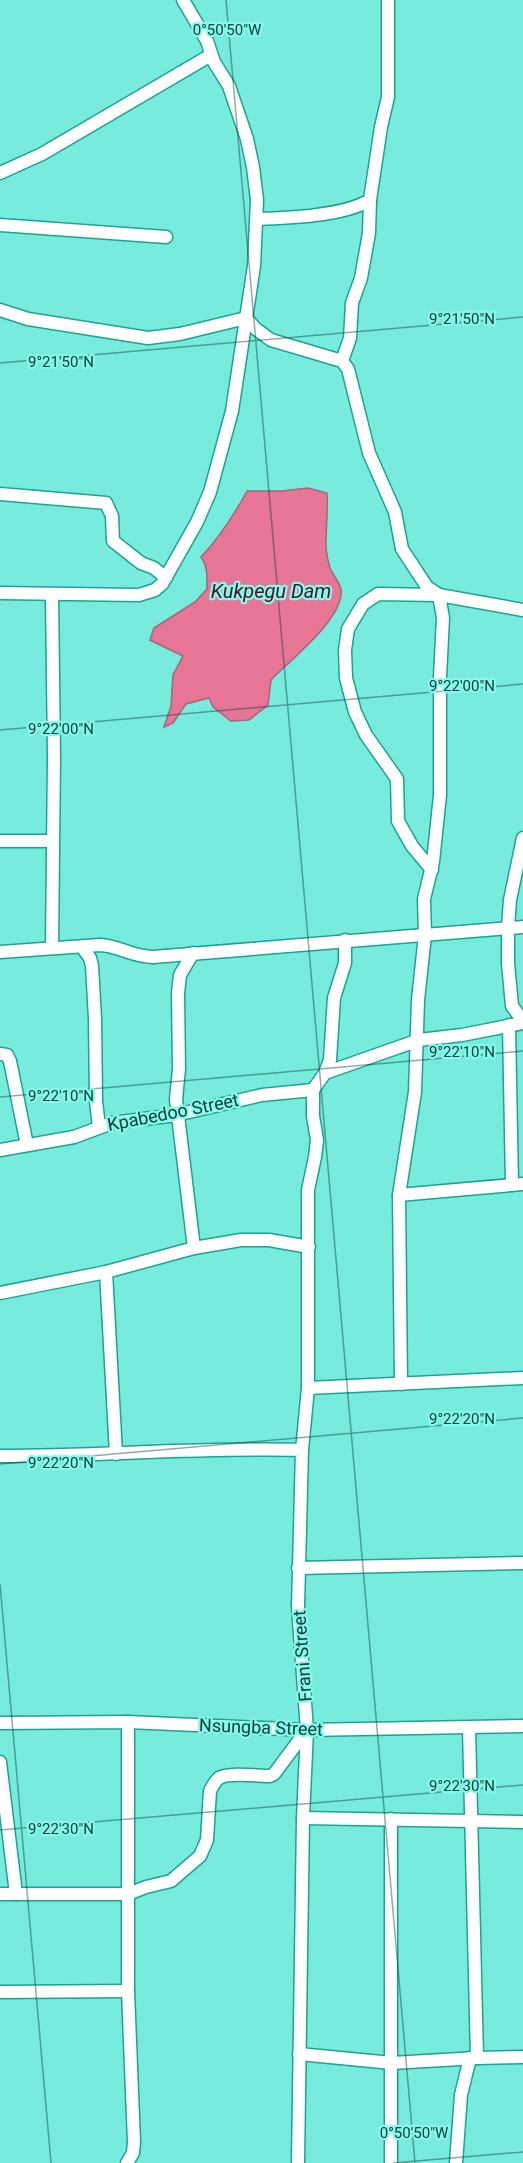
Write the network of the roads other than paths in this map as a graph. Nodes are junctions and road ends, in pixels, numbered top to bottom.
1 (183, 0) edge
2 (388, 0) edge
3 (211, 55) junction
4 (0, 173) edge
5 (370, 200) junction
6 (257, 219) junction
7 (0, 225) edge
8 (166, 237) dead end
9 (0, 310) edge
10 (246, 318) junction
11 (342, 361) junction
12 (0, 494) edge
13 (166, 578) junction
14 (0, 593) edge
15 (51, 594) junction
16 (439, 595) junction
17 (523, 610) edge
18 (523, 838) edge
19 (0, 841) edge
20 (52, 841) junction
21 (432, 870) junction
22 (508, 927) junction
23 (523, 927) edge
24 (425, 935) junction
25 (345, 940) junction
26 (82, 947) junction
27 (52, 948) junction
28 (0, 952) edge
29 (193, 953) junction
30 (512, 1006) junction
31 (523, 1022) edge
32 (506, 1025) junction
33 (419, 1040) junction
34 (2, 1053) edge
35 (325, 1073) junction
36 (313, 1090) junction
37 (176, 1115) junction
38 (99, 1126) junction
39 (27, 1145) junction
40 (0, 1150) edge
41 (518, 1184) edge
42 (399, 1195) junction
43 (309, 1247) junction
44 (194, 1248) junction
45 (106, 1272) junction
46 (0, 1293) edge
47 (523, 1378) edge
48 (401, 1384) junction
49 (308, 1388) junction
50 (302, 1450) junction
51 (116, 1454) junction
52 (0, 1456) edge
53 (523, 1563) edge
54 (298, 1568) junction
55 (128, 1722) junction
56 (0, 1723) edge
57 (523, 1726) edge
58 (469, 1728) junction
59 (307, 1730) junction
60 (0, 1762) edge
61 (303, 1818) junction
62 (391, 1820) junction
63 (473, 1821) junction
64 (523, 1822) edge
65 (0, 1894) edge
66 (16, 1894) junction
67 (128, 1894) junction
68 (128, 1991) junction
69 (0, 1992) edge
70 (299, 2054) junction
71 (523, 2057) edge
72 (473, 2058) junction
73 (392, 2063) junction
74 (127, 2163) edge
75 (298, 2163) edge
76 (391, 2163) edge
77 (456, 2163) edge

1 - 3 street
2 - 5 street
3 - 4 street
3 - 6 street
5 - 6 street
5 - 11 street
6 - 10 street
7 - 8 street
9 - 10 street
10 - 11 street
10 - 13 street
11 - 16 street
12 - 13 street
13 - 15 street
14 - 15 street
15 - 20 street
16 - 17 street
16 - 21 street
16 - 21 street
18 - 22 street
19 - 20 street
20 - 27 street
21 - 24 street
22 - 23 street
22 - 24 street
22 - 30 street
24 - 25 street
24 - 33 street
25 - 29 street
25 - 35 street
26 - 27 street
26 - 29 street
26 - 38 street
27 - 28 street
29 - 37 street
30 - 31 street
30 - 32 street
31 - 32 street
32 - 33 street
32 - 41 street
33 - 35 street
33 - 42 street
34 - 39 street
35 - 36 street
36 - 37 street, Kpabedoo Street
36 - 43 street, Frani Street
37 - 38 street, Kpabedoo Street
37 - 44 street
38 - 39 street, Kpabedoo Street
39 - 40 street, Kpabedoo Street
41 - 42 street
42 - 48 street
43 - 44 street
43 - 49 street, Frani Street
44 - 45 street
45 - 46 street
45 - 51 street
47 - 48 street
48 - 49 street
49 - 50 street, Frani Street
50 - 51 street
50 - 54 street, Frani Street
51 - 52 street
53 - 54 street
54 - 59 street, Frani Street
55 - 56 street, Nsungba Street
55 - 59 street, Nsungba Street
55 - 67 street
57 - 58 street, Nsungba Street
58 - 59 street, Nsungba Street
58 - 63 street
59 - 61 street, Frani Street
59 - 67 street
60 - 66 street
61 - 62 street
61 - 70 street, Frani Street
62 - 63 street
62 - 73 street
63 - 64 street
63 - 72 street
65 - 66 street
66 - 67 street
67 - 68 street
68 - 69 street
68 - 74 street
70 - 73 street
70 - 75 street, Frani Street
71 - 72 street
72 - 73 street
72 - 77 street
73 - 76 street

